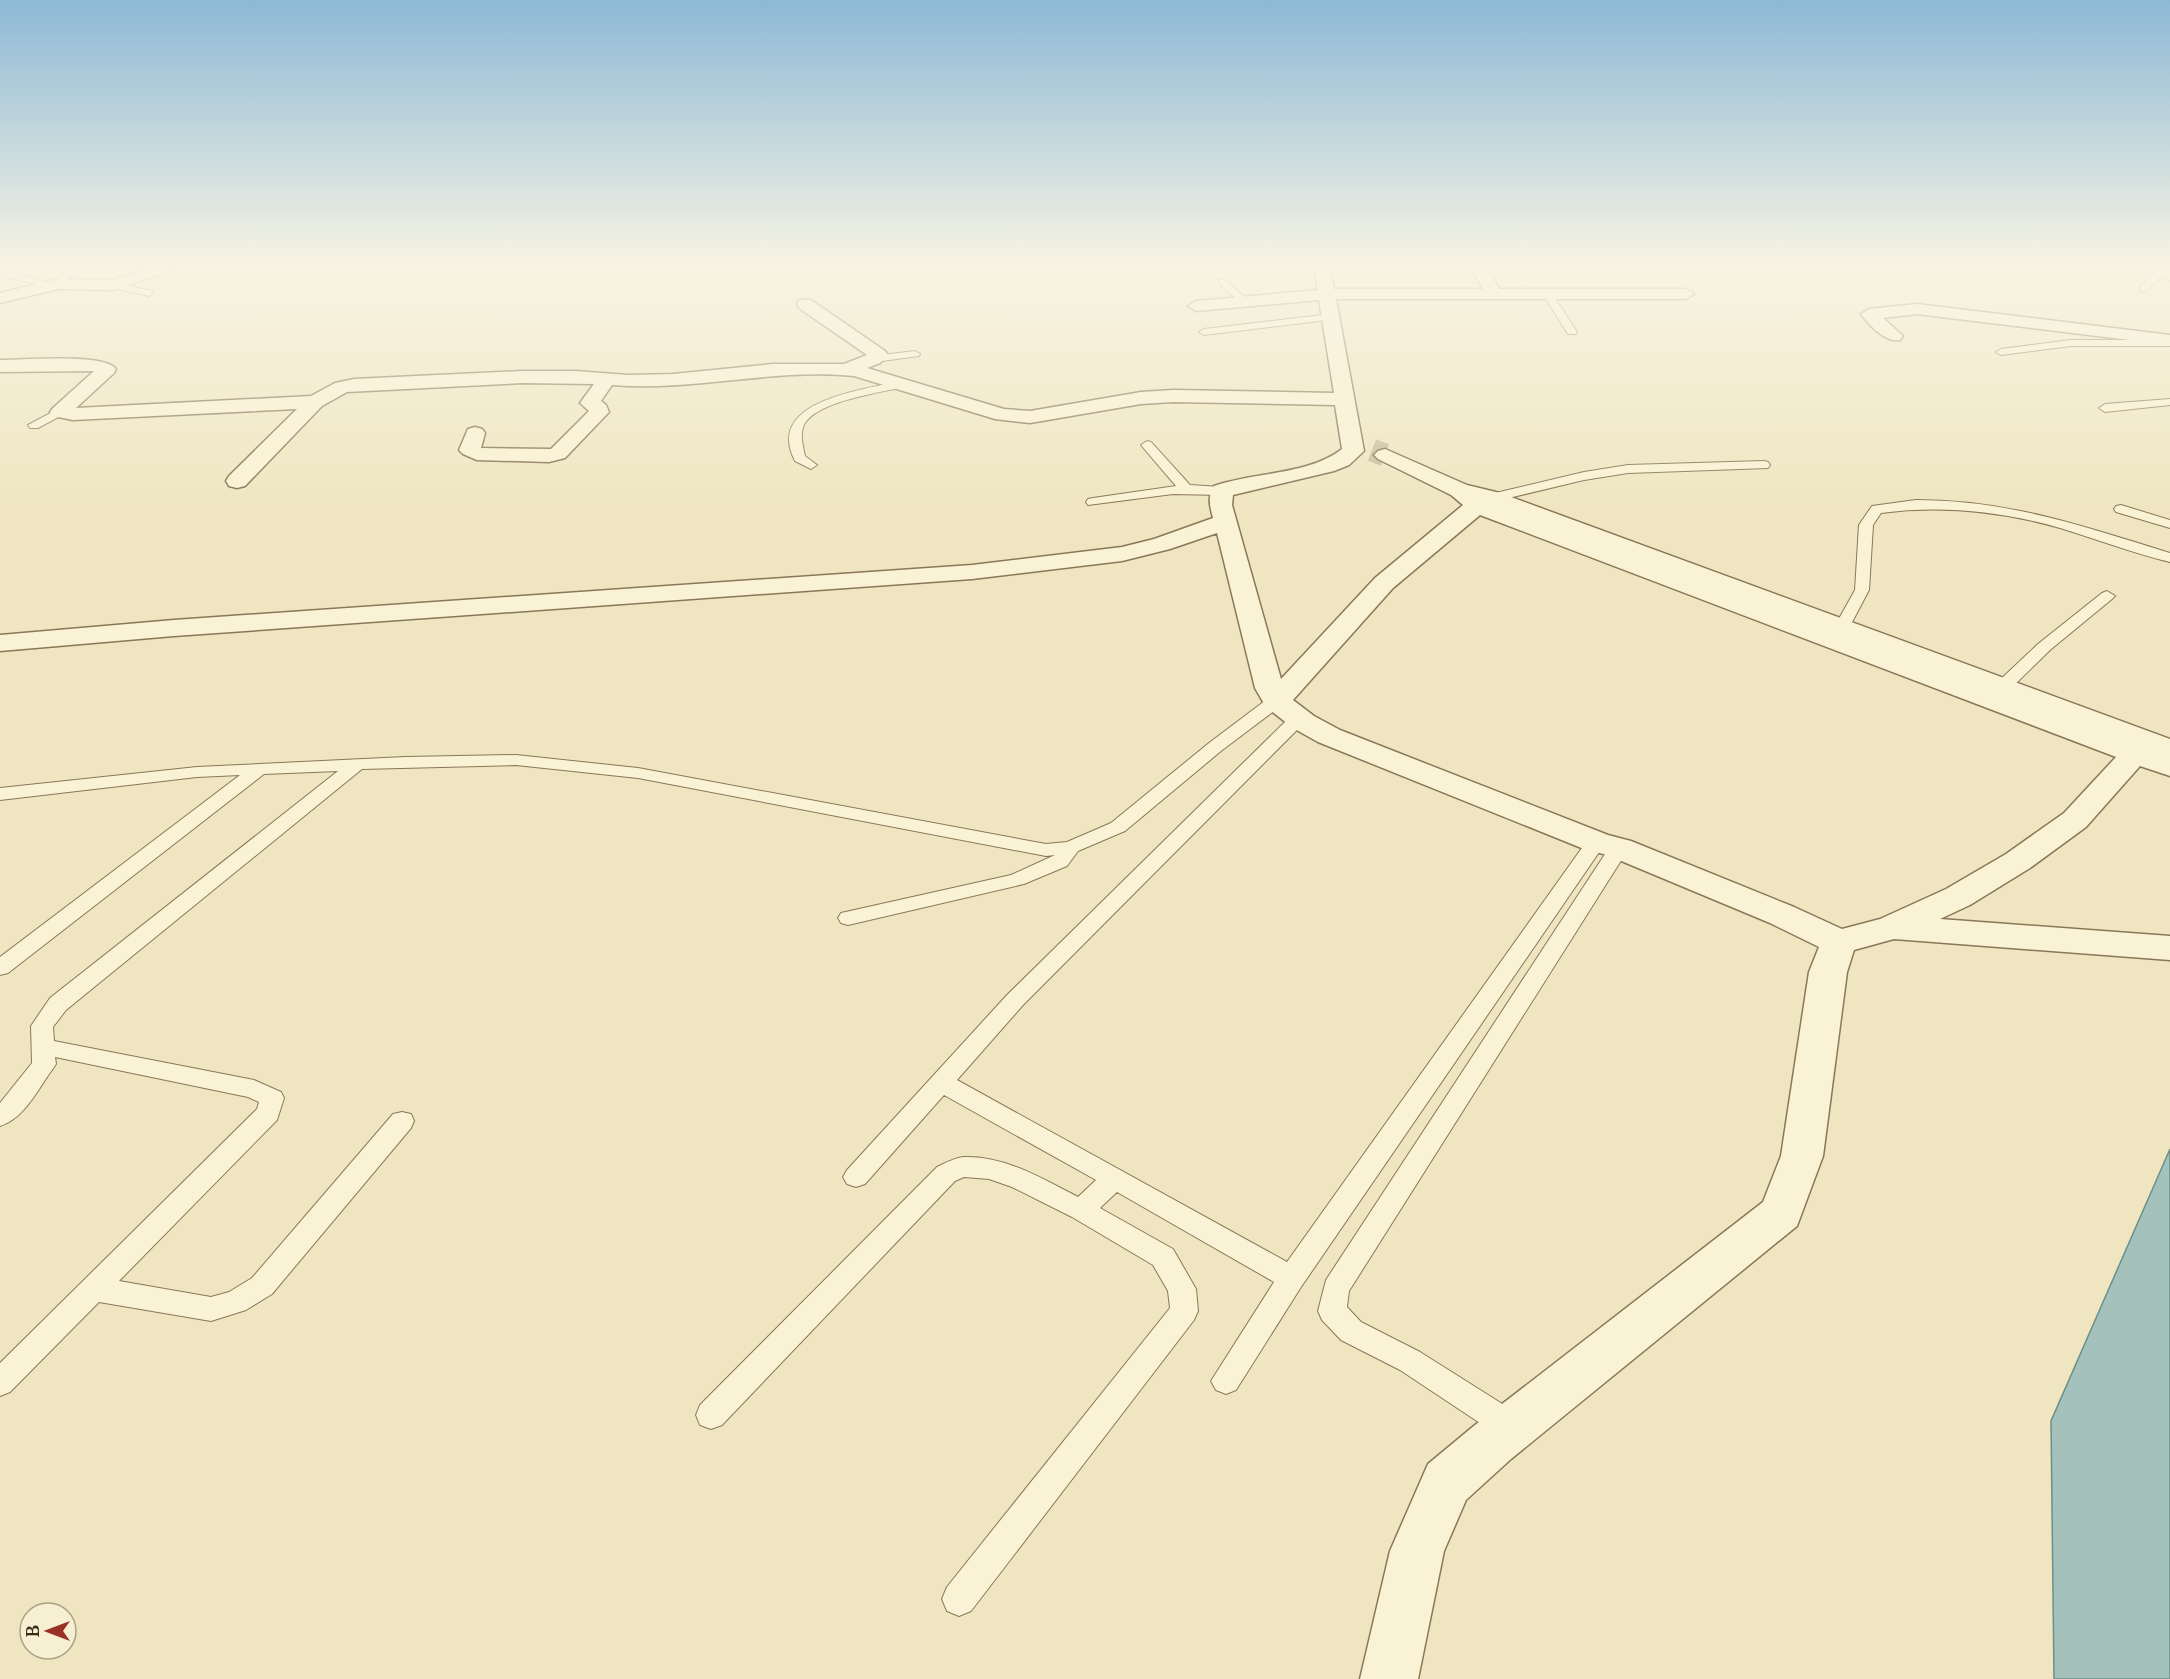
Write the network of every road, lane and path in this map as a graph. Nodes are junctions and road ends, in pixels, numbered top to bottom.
1 (865, 345) edge
2 (1335, 345) edge
3 (2053, 345) edge
4 (2001, 352) dead end
5 (915, 354) dead end
6 (874, 360) junction
7 (0, 366) edge
8 (849, 369) junction
9 (607, 379) junction
10 (903, 384) junction
11 (1344, 399) junction
12 (315, 402) junction
13 (2170, 402) edge
14 (2105, 408) dead end
15 (60, 412) junction
16 (34, 425) dead end
17 (475, 433) dead end
18 (1351, 442) junction
19 (1147, 445) dead end
20 (811, 465) dead end
21 (1764, 465) dead end
22 (237, 481) dead end
23 (1185, 488) junction
24 (1222, 491) junction
25 (1469, 495) junction
26 (1094, 502) dead end
27 (2121, 509) dead end
28 (2170, 524) edge
29 (1229, 538) junction
30 (2170, 542) edge
31 (2153, 553) junction
32 (2170, 558) edge
33 (2107, 596) dead end
34 (1838, 635) junction
35 (0, 643) edge
36 (1996, 693) junction
37 (1287, 710) junction
38 (2170, 749) edge
39 (2136, 754) junction
40 (358, 764) junction
41 (2170, 767) edge
42 (261, 768) junction
43 (0, 794) edge
44 (1608, 845) junction
45 (1071, 847) junction
46 (848, 918) dead end
47 (1892, 928) junction
48 (1839, 942) junction
49 (2170, 948) edge
50 (0, 968) edge
51 (45, 1047) junction
52 (941, 1082) junction
53 (0, 1117) edge
54 (402, 1121) dead end
55 (856, 1177) dead end
56 (1115, 1178) junction
57 (1081, 1210) junction
58 (1292, 1279) junction
59 (93, 1289) junction
60 (1226, 1381) dead end
61 (0, 1383) edge
62 (711, 1415) dead end
63 (1512, 1427) junction
64 (960, 1599) dead end
65 (1389, 1679) edge

1 - 6 street
2 - 11 street
3 - 4 lane
5 - 6 lane
6 - 8 street
7 - 15 street
8 - 9 street
8 - 10 street
9 - 12 street
9 - 17 street
10 - 11 street
10 - 20 lane
11 - 18 street
12 - 15 street
12 - 22 street
13 - 14 lane
15 - 16 lane
18 - 24 street
18 - 25 street
19 - 23 lane
21 - 25 lane
23 - 24 lane
23 - 26 lane
24 - 29 street
25 - 34 street
25 - 37 street
27 - 28 lane
29 - 35 street
29 - 37 street
30 - 31 lane
31 - 32 lane
31 - 34 lane
33 - 36 lane
34 - 36 street
36 - 38 street
36 - 39 street
37 - 44 street
37 - 45 lane
37 - 52 lane
39 - 41 street
39 - 47 street
40 - 42 lane
40 - 45 lane
40 - 51 lane
42 - 43 lane
42 - 50 lane
44 - 48 street
44 - 58 lane
44 - 63 lane
45 - 46 lane
47 - 48 street
47 - 49 street
48 - 63 street
51 - 53 lane
51 - 59 lane
52 - 55 lane
52 - 56 lane
54 - 59 lane
56 - 57 lane
56 - 58 lane
57 - 62 lane
57 - 64 lane
58 - 60 lane
59 - 61 lane
63 - 65 street

